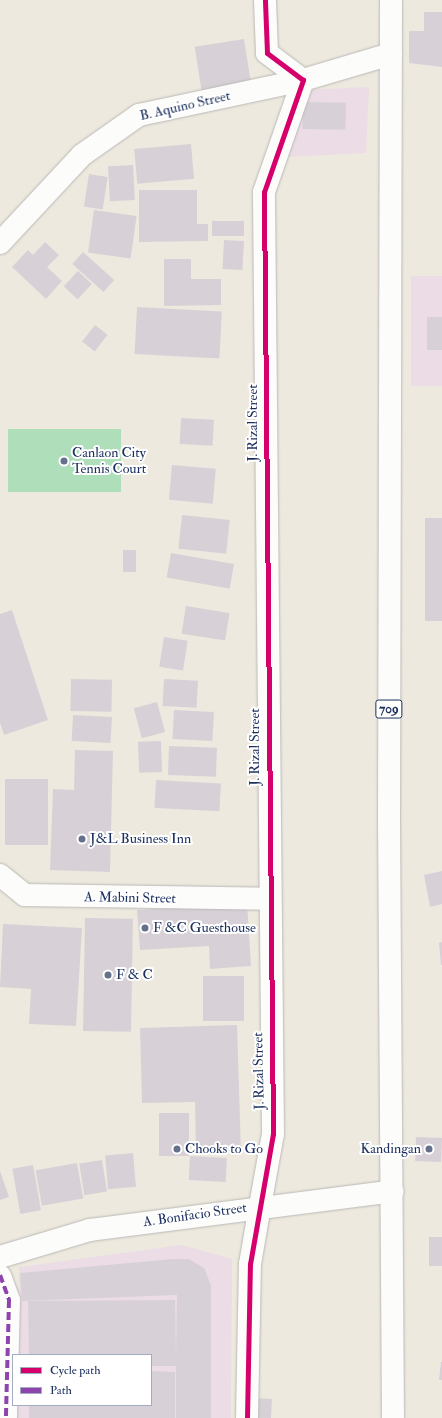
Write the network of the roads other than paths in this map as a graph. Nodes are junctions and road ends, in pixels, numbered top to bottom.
1 (265, 0) edge
2 (391, 0) edge
3 (391, 54) junction
4 (303, 80) junction
5 (0, 243) edge
6 (0, 875) edge
7 (268, 899) junction
8 (393, 1191) junction
9 (260, 1206) junction
10 (0, 1257) edge
11 (0, 1275) edge
12 (6, 1418) edge
13 (247, 1418) edge
14 (393, 1418) edge

1 - 4 street
2 - 3 street, 709
3 - 4 street, B. Aquino Street
3 - 8 street, 709
4 - 5 street, B. Aquino Street
4 - 7 street, J. Rizal Street
6 - 7 street, A. Mabini Street
7 - 9 street, J. Rizal Street
8 - 9 street, A. Bonifacio Street
8 - 14 street, 709
9 - 10 street, A. Bonifacio Street
9 - 13 street, J. Rizal Street
11 - 12 street

